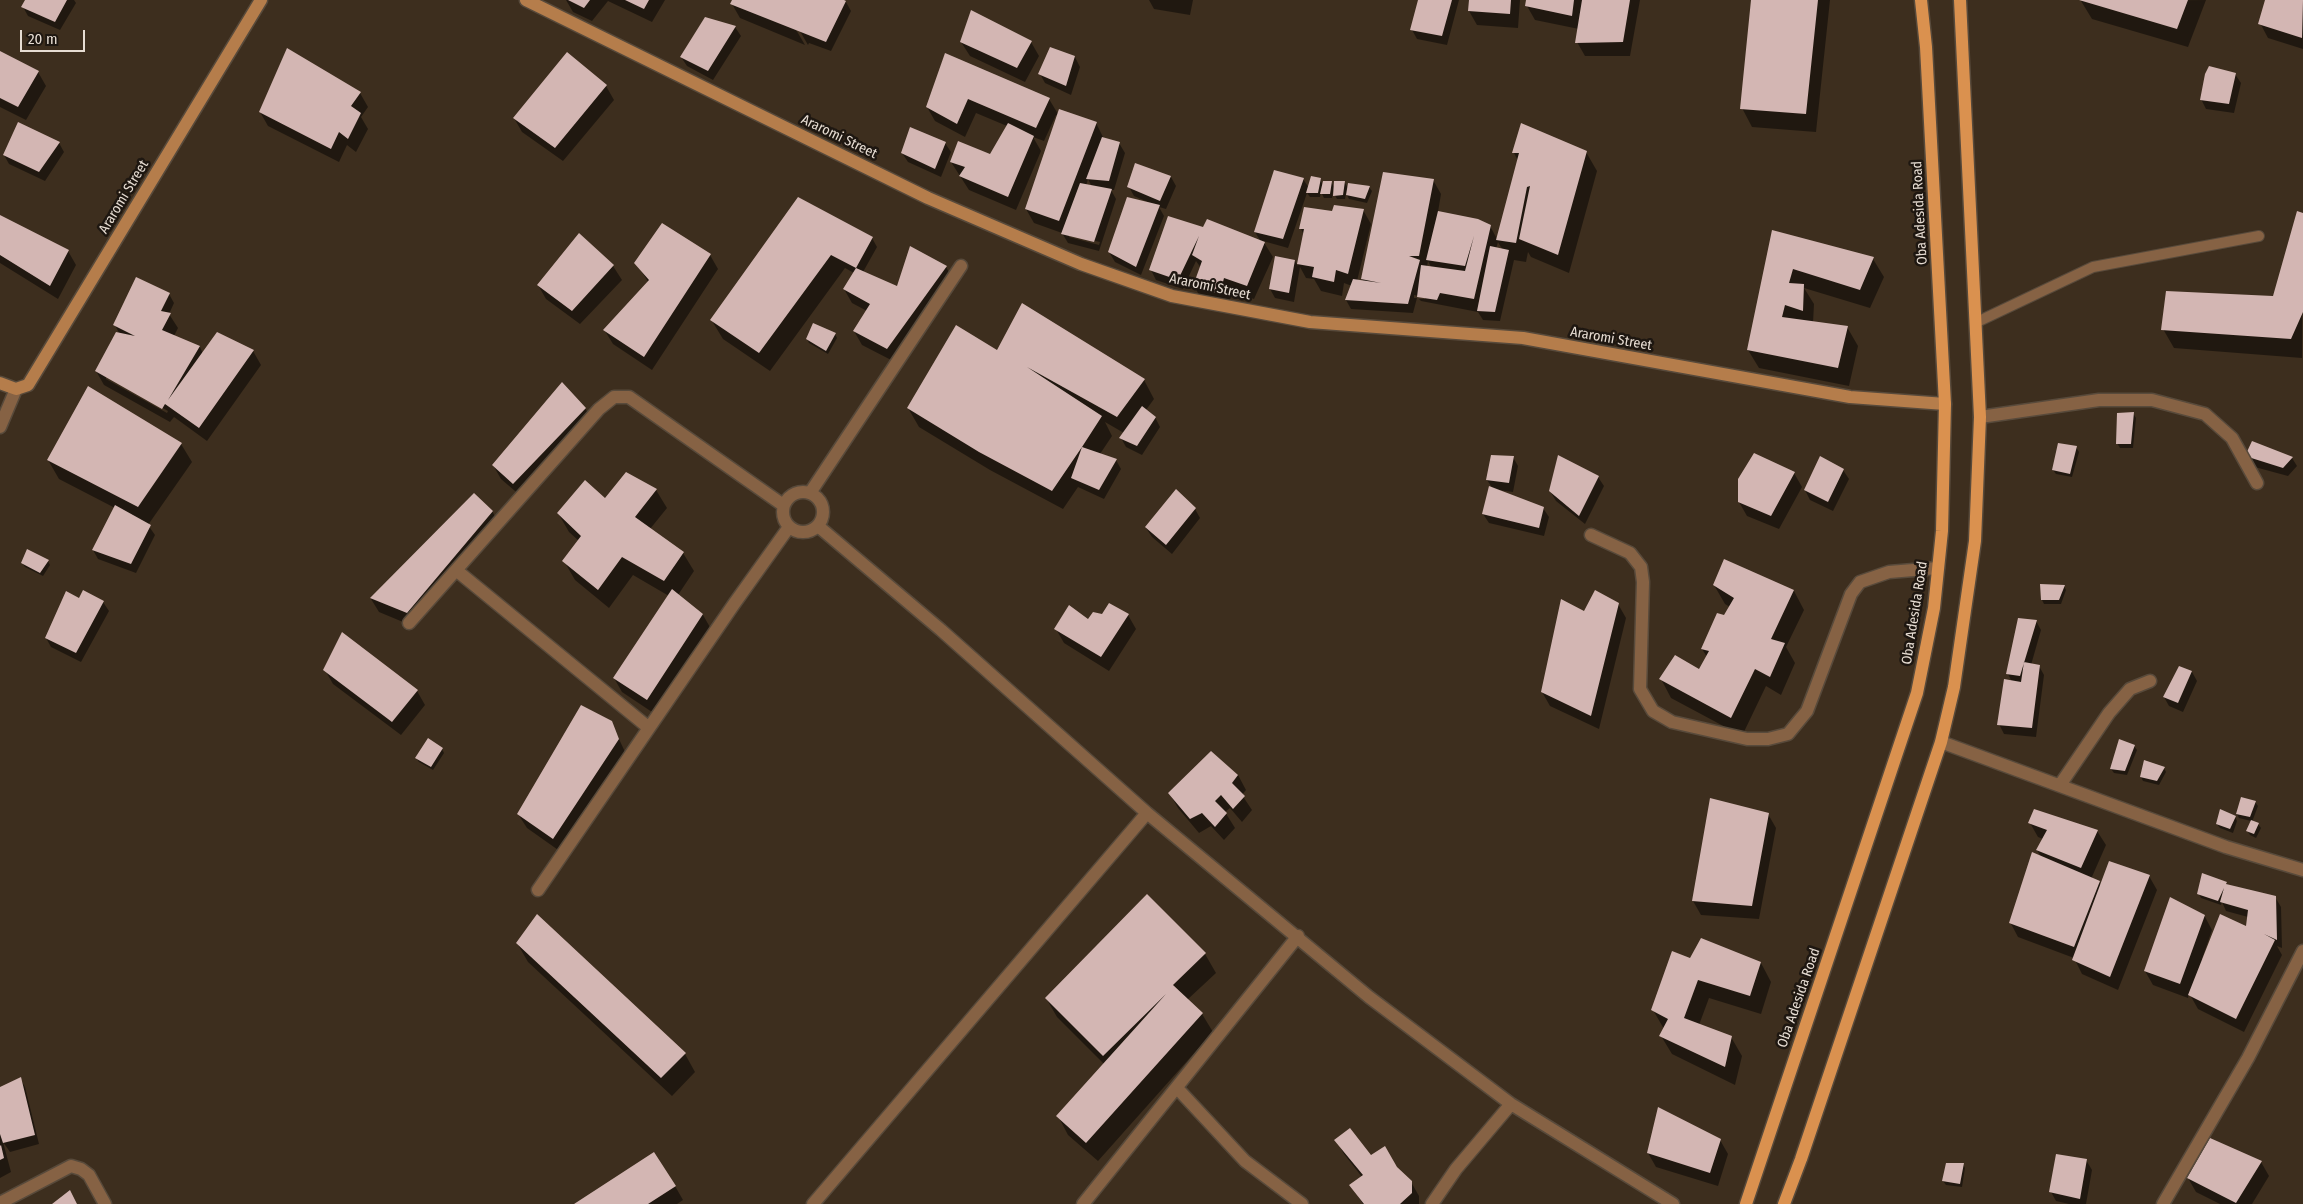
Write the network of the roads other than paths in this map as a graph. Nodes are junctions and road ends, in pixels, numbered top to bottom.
1 (260, 0) edge
2 (526, 0) edge
3 (1921, 0) edge
4 (1960, 0) edge
5 (2259, 236) dead end
6 (961, 266) dead end
7 (1977, 322) junction
8 (0, 383) edge
9 (16, 389) junction
10 (1945, 404) junction
11 (1980, 417) junction
12 (0, 427) edge
13 (2257, 483) dead end
14 (810, 493) junction
15 (783, 505) junction
16 (818, 526) junction
17 (789, 527) junction
18 (1591, 534) dead end
19 (1938, 568) junction
20 (456, 570) junction
21 (409, 623) dead end
22 (2150, 681) dead end
23 (649, 728) junction
24 (1941, 742) junction
25 (2060, 785) junction
26 (1147, 812) junction
27 (2303, 870) edge
28 (538, 890) dead end
29 (1298, 936) junction
30 (2303, 951) edge
31 (1176, 1088) junction
32 (1511, 1104) junction
33 (1087, 1201) edge
34 (0, 1203) edge
35 (105, 1204) edge
36 (813, 1204) edge
37 (1302, 1204) edge
38 (1432, 1204) edge
39 (1673, 1204) edge
40 (1746, 1204) edge
41 (1784, 1204) edge
42 (2163, 1204) edge

1 - 9 street, Araromi Street
2 - 10 street, Araromi Street
3 - 10 main road, Oba Adesida Road
4 - 7 main road
5 - 7 lane
6 - 14 street
7 - 11 main road
8 - 9 street
9 - 12 street
10 - 19 main road, Oba Adesida Road
11 - 13 street
11 - 24 main road
14 - 15 street
14 - 16 street
15 - 17 street
15 - 20 street
16 - 17 street
16 - 26 street
17 - 23 street
18 - 19 street
19 - 40 main road, Oba Adesida Road
20 - 21 street
20 - 23 street
22 - 25 street
23 - 28 street
24 - 25 street
24 - 41 main road
25 - 27 street
26 - 29 street
26 - 36 street
29 - 31 street
29 - 32 street
30 - 42 street
31 - 33 street
31 - 37 street
32 - 38 street
32 - 39 street
34 - 35 street

